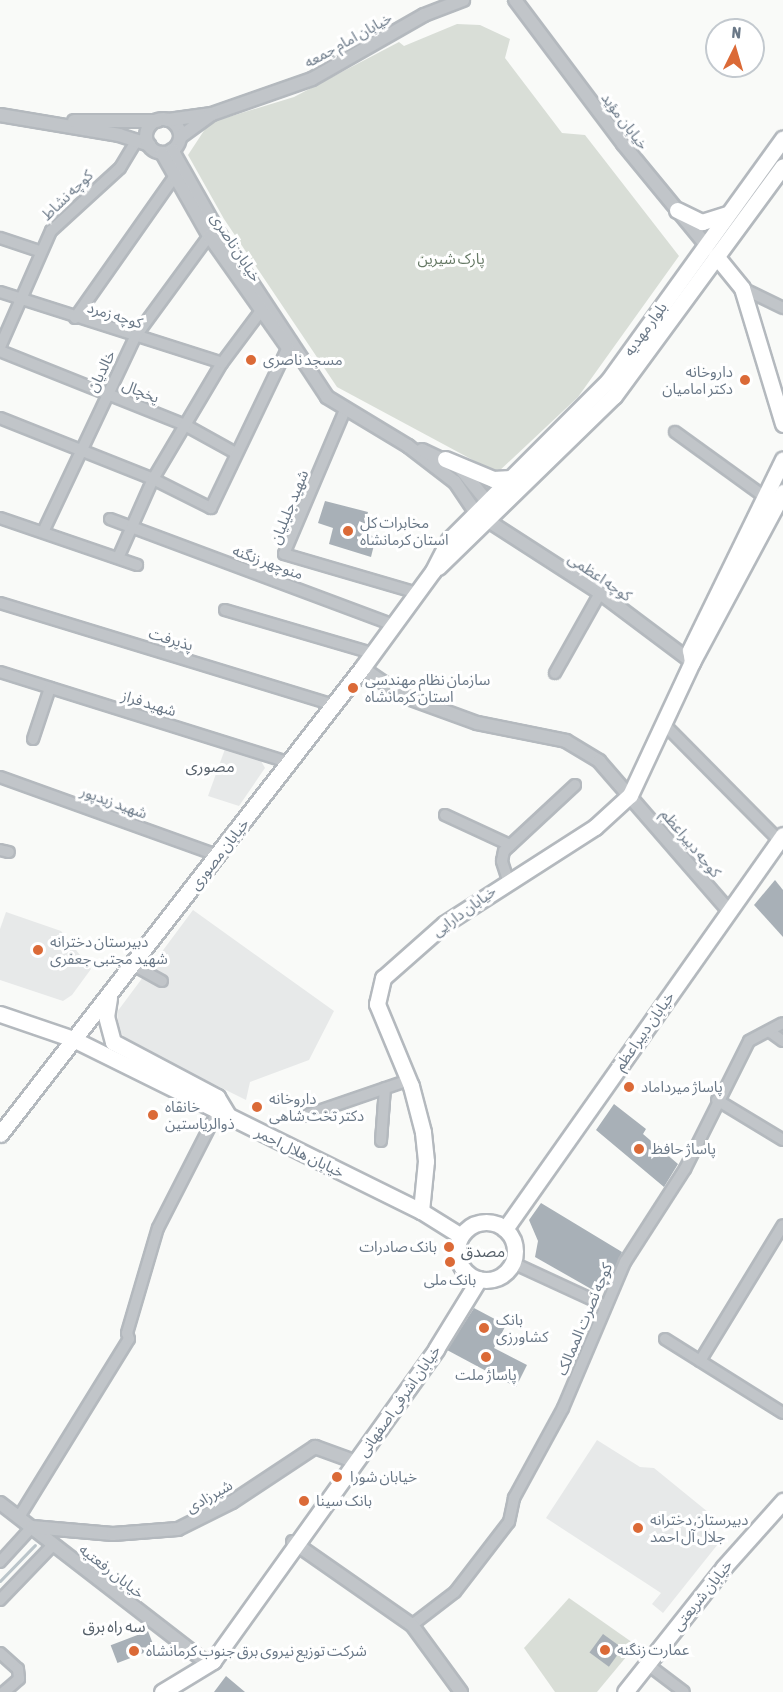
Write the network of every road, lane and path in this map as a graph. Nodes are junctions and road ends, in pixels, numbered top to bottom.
1 (463, 0) edge
2 (515, 0) edge
3 (212, 114) junction
4 (1, 116) edge
5 (42, 120) junction
6 (162, 121) junction
7 (180, 137) junction
8 (783, 138) edge
9 (143, 142) junction
10 (167, 152) junction
11 (783, 166) edge
12 (174, 177) junction
13 (677, 210) junction
14 (729, 212) junction
15 (209, 236) junction
16 (0, 238) edge
17 (39, 251) junction
18 (716, 253) junction
19 (742, 288) junction
20 (0, 292) edge
21 (18, 298) junction
22 (783, 308) edge
23 (260, 312) junction
24 (75, 318) junction
25 (135, 337) junction
26 (290, 346) junction
27 (0, 349) edge
28 (222, 363) junction
29 (107, 393) junction
30 (345, 410) junction
31 (587, 415) junction
32 (0, 418) edge
33 (783, 424) edge
34 (185, 425) junction
35 (675, 432) dead end
36 (408, 446) junction
37 (80, 448) junction
38 (234, 452) junction
39 (445, 459) junction
40 (783, 459) edge
41 (511, 478) junction
42 (153, 479) junction
43 (765, 490) junction
44 (783, 492) edge
45 (487, 513) junction
46 (0, 518) edge
47 (110, 519) dead end
48 (132, 527) junction
49 (43, 532) junction
50 (118, 558) junction
51 (137, 565) dead end
52 (417, 593) junction
53 (600, 593) junction
54 (0, 603) edge
55 (225, 610) dead end
56 (393, 625) junction
57 (372, 653) junction
58 (692, 662) junction
59 (362, 668) junction
60 (0, 672) edge
61 (555, 674) dead end
62 (50, 688) junction
63 (334, 705) junction
64 (666, 726) junction
65 (33, 739) dead end
66 (288, 762) junction
67 (0, 777) edge
68 (575, 785) dead end
69 (630, 795) junction
70 (445, 815) dead end
71 (781, 837) edge
72 (510, 845) junction
73 (217, 855) junction
74 (508, 880) junction
75 (729, 911) junction
76 (133, 965) junction
77 (162, 981) dead end
78 (109, 996) junction
79 (0, 1014) edge
80 (783, 1023) edge
81 (769, 1031) junction
82 (73, 1039) junction
83 (783, 1041) edge
84 (409, 1080) junction
85 (385, 1088) junction
86 (717, 1100) junction
87 (223, 1114) junction
88 (304, 1116) dead end
89 (0, 1133) edge
90 (783, 1140) edge
91 (381, 1141) dead end
92 (421, 1211) junction
93 (783, 1225) edge
94 (505, 1229) junction
95 (461, 1236) junction
96 (513, 1263) junction
97 (476, 1278) junction
98 (604, 1305) junction
99 (665, 1339) dead end
100 (700, 1361) junction
101 (783, 1413) edge
102 (351, 1460) junction
103 (783, 1501) edge
104 (0, 1503) edge
105 (18, 1517) junction
106 (32, 1527) junction
107 (295, 1544) junction
108 (53, 1545) junction
109 (0, 1562) edge
110 (0, 1600) edge
111 (412, 1625) junction
112 (0, 1653) edge
113 (207, 1663) junction
114 (647, 1664) junction
115 (4, 1692) edge
116 (162, 1692) edge
117 (460, 1692) edge
118 (625, 1692) edge
119 (684, 1692) edge

1 - 3 street, خیابان امام جمعه
2 - 13 street, خیابان مؤید
3 - 6 street, خیابان امام جمعه
3 - 7 street, خیابان امام جمعه
4 - 5 street
5 - 6 street, خیابان امام جمعه
5 - 9 street
6 - 7 street
6 - 9 street
7 - 10 street
8 - 14 main road, بلوار مهدیه
9 - 10 street
9 - 17 street, کوچه نشاط
10 - 12 street, خیابان ناصری
10 - 26 street, خیابان ناصری
11 - 18 main road, بلوار مهدیه
12 - 15 street, خیابان ناصری
12 - 24 street
13 - 14 main road
13 - 18 street, خیابان مؤید
14 - 18 main road, بلوار مهدیه
15 - 23 street, خیابان ناصری
15 - 25 street, خالدیان
16 - 17 street
17 - 21 street, کوچه نشاط
18 - 19 main road
18 - 31 main road, بلوار مهدیه
19 - 22 street
19 - 33 main road
20 - 21 street, کوچه زمرد
21 - 24 street, کوچه زمرد
21 - 27 street, کوچه نشاط
23 - 26 street, خیابان ناصری
23 - 28 street
24 - 25 street, کوچه زمرد
25 - 28 street, کوچه زمرد
25 - 29 street, خالدیان
26 - 30 street, خیابان ناصری
26 - 38 street
27 - 29 street, یخچال
28 - 34 street
29 - 34 street, یخچال
29 - 37 street, خالدیان
30 - 36 street, خیابان ناصری
30 - 52 street, شهید جلیلیان
31 - 41 main road, بلوار مهدیه
31 - 45 main road, بلوار مهدیه
32 - 37 street
34 - 38 street, یخچال
34 - 42 street
35 - 43 street
36 - 39 street, خیابان ناصری
36 - 45 street, خیابان ناصری
37 - 42 street
37 - 49 street, خالدیان
38 - 42 street
39 - 41 main road
39 - 45 street, خیابان ناصری
40 - 43 main road, خیابان دارایی
41 - 45 main road, بلوار مهدیه
42 - 48 street
43 - 44 main road
43 - 58 main road, خیابان دارایی
44 - 58 main road, خیابان دارایی
45 - 52 main road, خیابان مصوری
45 - 53 street, کوچه اعظمی
46 - 49 street
47 - 48 street, منوچهر زنگنه
48 - 50 street
48 - 56 street, منوچهر زنگنه
49 - 50 street
50 - 51 street
52 - 56 main road, خیابان مصوری
53 - 58 street, کوچه اعظمی
53 - 61 street
54 - 63 street, پذیرفت
55 - 57 street
56 - 57 main road, خیابان مصوری
57 - 59 main road, خیابان مصوری
58 - 64 main road, خیابان دارایی
59 - 63 main road, خیابان مصوری
59 - 69 street, کوچه دبیراعظم
60 - 62 street, شهید فراز
62 - 65 street
62 - 66 street, شهید فراز
63 - 66 main road, خیابان مصوری
64 - 69 main road, خیابان دارایی
64 - 71 street
66 - 73 main road, خیابان مصوری
67 - 73 street, شهید زیدپور
68 - 72 street
69 - 74 main road, خیابان دارایی
69 - 75 street, کوچه دبیراعظم
70 - 72 street
71 - 75 main road, خیابان دبیراعظم
72 - 74 street
73 - 76 main road, خیابان مصوری
74 - 84 main road, خیابان دارایی
75 - 94 main road, خیابان دبیراعظم
76 - 77 street
76 - 78 main road, خیابان مصوری
78 - 82 main road, خیابان مصوری
78 - 87 main road
79 - 82 main road, خیابان هلال احمر
80 - 81 street, کوچه نصرت الممالک
81 - 83 street
81 - 86 street, کوچه نصرت الممالک
82 - 87 main road, خیابان هلال احمر
82 - 89 main road, خیابان مصوری
84 - 85 street
84 - 92 main road, خیابان دارایی
85 - 88 street
85 - 91 street
86 - 90 street
86 - 98 street, کوچه نصرت الممالک
87 - 92 main road, خیابان هلال احمر
87 - 105 street
92 - 95 main road, خیابان هلال احمر
93 - 100 street
94 - 95 main road
94 - 96 main road
95 - 97 main road
96 - 97 main road
96 - 98 street
97 - 102 main road, خیابان اشرفی اصفهانی
97 - 107 main road, خیابان اشرفی اصفهانی
98 - 111 street, کوچه نصرت الممالک
99 - 100 street
100 - 101 street
102 - 106 street, شیرزادی
102 - 107 main road, خیابان اشرفی اصفهانی
103 - 114 main road, خیابان شریعتی
104 - 105 street, خیابان رفعتیه
105 - 106 street, خیابان رفعتیه
106 - 108 street, خیابان رفعتیه
106 - 109 street
107 - 111 street
107 - 113 main road, خیابان اشرفی اصفهانی
108 - 110 street
108 - 113 street, خیابان رفعتیه
111 - 117 street
112 - 115 street
113 - 116 main road, خیابان اشرفی اصفهانی
114 - 118 main road, خیابان شریعتی
114 - 119 street

